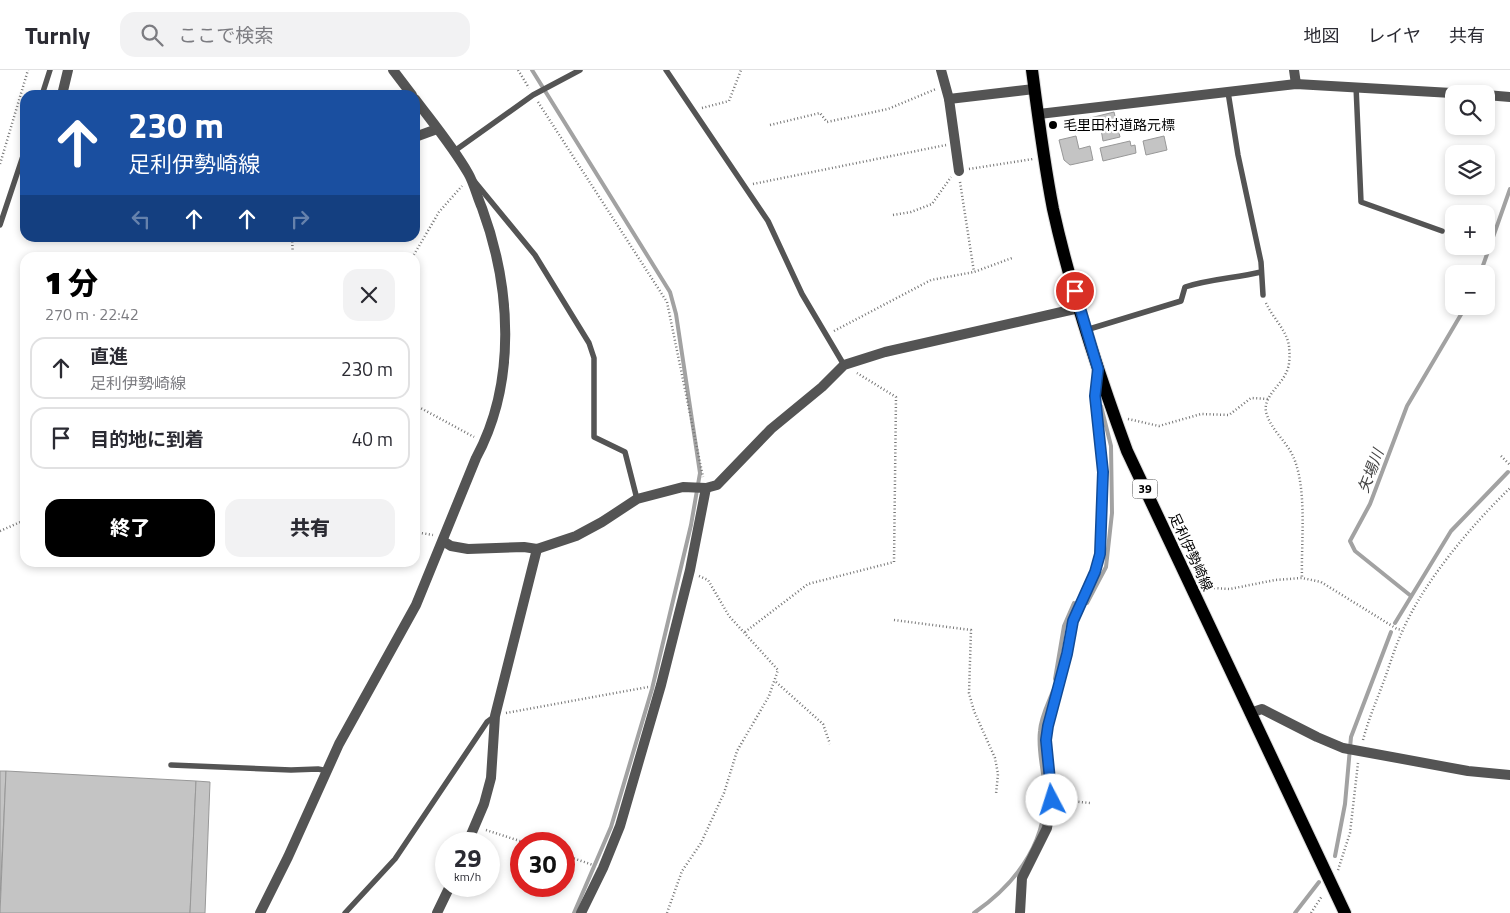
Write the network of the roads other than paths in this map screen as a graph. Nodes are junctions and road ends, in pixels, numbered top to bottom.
1 (50, 70) edge
2 (68, 70) edge
3 (393, 70) edge
4 (580, 70) edge
5 (666, 70) edge
6 (940, 70) edge
7 (1032, 70) edge
8 (1294, 70) edge
9 (1296, 84) junction
10 (1356, 86) junction
11 (1034, 89) junction
12 (44, 90) edge
13 (63, 90) edge
14 (408, 90) edge
15 (1228, 92) junction
16 (1445, 92) edge
17 (1495, 96) edge
18 (1510, 97) edge
19 (949, 99) junction
20 (420, 105) edge
21 (1039, 114) junction
22 (437, 129) junction
23 (420, 135) edge
24 (453, 152) junction
25 (20, 165) edge
26 (959, 171) road end
27 (468, 174) junction
28 (0, 225) edge
29 (1442, 231) dead end
30 (1261, 272) junction
31 (1263, 295) road end
32 (1080, 308) junction
33 (1086, 330) junction
34 (844, 365) junction
35 (1098, 369) junction
36 (706, 488) junction
37 (636, 498) junction
38 (442, 541) junction
39 (537, 549) junction
40 (1250, 713) junction
41 (495, 716) junction
42 (171, 765) dead end
43 (328, 771) junction
44 (1510, 775) edge
45 (473, 832) edge
46 (444, 897) edge
47 (260, 913) edge
48 (345, 913) edge
49 (436, 913) edge
50 (581, 913) edge
51 (1020, 913) edge
52 (1346, 913) edge

1 - 12 lane
2 - 13 street
3 - 14 street
4 - 24 lane
5 - 34 lane
6 - 19 street
7 - 11 main road, 足利伊勢崎線 / 39
8 - 9 street
9 - 10 street
9 - 15 street
10 - 16 street
10 - 29 lane
11 - 19 street
11 - 21 main road, 足利伊勢崎線 / 39
15 - 21 street
15 - 30 lane
17 - 18 street
19 - 26 street
20 - 22 street
21 - 32 main road, 足利伊勢崎線 / 39
22 - 23 street
22 - 24 street
24 - 27 street
25 - 28 lane
27 - 37 lane
27 - 38 street
30 - 31 lane
30 - 33 lane
32 - 33 main road, 足利伊勢崎線 / 39
32 - 34 street
33 - 35 main road, 足利伊勢崎線 / 39
34 - 36 street
35 - 40 main road, 足利伊勢崎線 / 39
35 - 51 street
36 - 37 street
36 - 50 street
37 - 39 street
38 - 39 street
38 - 43 street
39 - 41 street
40 - 44 street
40 - 52 main road, 足利伊勢崎線 / 39
41 - 45 street
41 - 48 lane
42 - 43 lane
43 - 47 street
46 - 49 street

